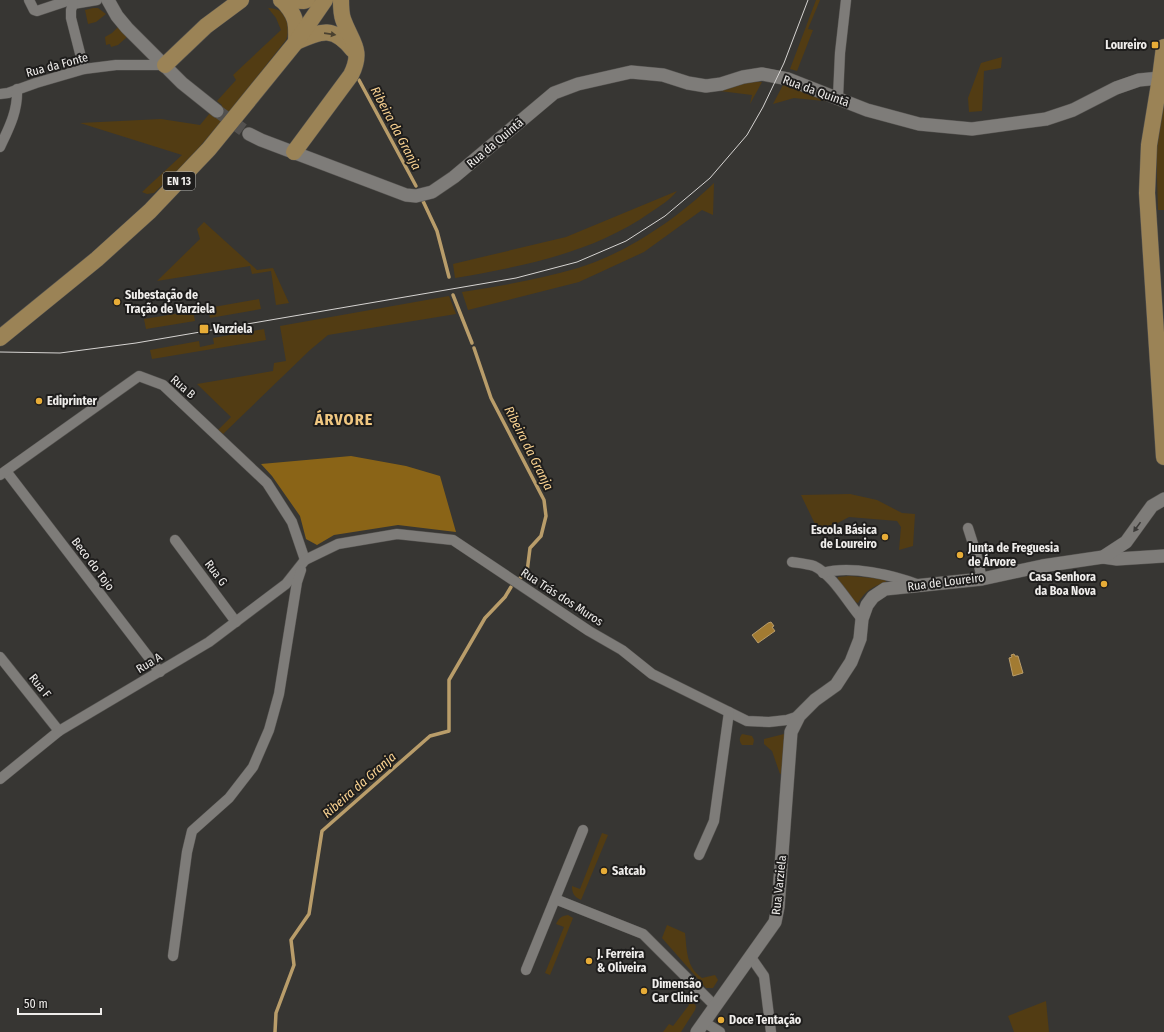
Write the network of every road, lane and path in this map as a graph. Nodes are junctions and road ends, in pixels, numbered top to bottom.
1 (29, 0) edge
2 (97, 0) edge
3 (108, 0) edge
4 (241, 0) edge
5 (281, 0) edge
6 (307, 0) edge
7 (325, 0) edge
8 (341, 0) edge
9 (846, 0) edge
10 (71, 1) edge
11 (296, 42) junction
12 (357, 55) junction
13 (1164, 55) edge
14 (166, 65) junction
15 (84, 69) junction
16 (1160, 78) junction
17 (17, 89) junction
18 (0, 94) edge
19 (838, 97) junction
20 (217, 111) tunnel mouth
21 (249, 134) tunnel mouth
22 (0, 147) edge
23 (294, 152) junction
24 (2, 336) edge
25 (1164, 457) edge
26 (3, 473) edge
27 (1164, 499) edge
28 (968, 528) dead end
29 (175, 540) dead end
30 (1164, 556) edge
31 (1103, 557) junction
32 (305, 560) junction
33 (792, 562) dead end
34 (823, 573) junction
35 (982, 579) junction
36 (920, 585) junction
37 (862, 619) junction
38 (236, 622) junction
39 (0, 657) edge
40 (160, 672) junction
41 (729, 712) junction
42 (799, 716) junction
43 (59, 731) junction
44 (0, 779) edge
45 (583, 830) dead end
46 (699, 855) dead end
47 (555, 899) junction
48 (173, 956) dead end
49 (750, 956) junction
50 (526, 970) dead end
51 (715, 1006) junction
52 (700, 1027) edge
53 (720, 1032) edge
54 (771, 1032) edge

1 - 10 street
2 - 10 street
3 - 14 street
4 - 14 main road
5 - 6 main road
5 - 11 main road
7 - 11 main road, EN 13
8 - 12 main road
9 - 19 street
10 - 15 street
11 -> 12 main road
11 - 24 main road, EN 13
12 - 23 main road
13 - 16 main road
14 - 15 street, Rua da Fonte
14 - 20 street
15 - 17 street, Rua da Fonte
16 - 19 street, Rua da Quintã
16 - 25 main road
17 - 18 street
17 - 22 street, Rua da Fonte
19 - 23 street, Rua da Quintã
21 - 23 street, Rua da Quintã
26 - 32 street, Rua B
26 - 40 street, Beco do Tojo
27 -> 31 street, Rua de Loureiro
28 - 35 street
29 - 38 street, Rua G
30 - 31 street
31 - 35 street, Rua de Loureiro
32 - 38 street, Rua A
32 - 41 street, Rua Trás dos Muros
32 - 48 street
33 - 34 street
34 - 36 street
34 - 37 street
35 - 36 street, Rua de Loureiro
36 - 37 street, Rua de Loureiro
37 - 42 street, Rua de Loureiro
38 - 40 street, Rua A
39 - 43 street, Rua F
40 - 43 street, Rua A
41 - 42 street, Rua Trás dos Muros
41 - 46 street
42 - 49 street, Rua Varziela
43 - 44 street, Rua A
45 - 47 street
47 - 50 street
47 - 51 street
49 - 51 street, Rua Varziela
49 - 54 street
51 - 52 street, Rua Varziela
52 - 53 street

